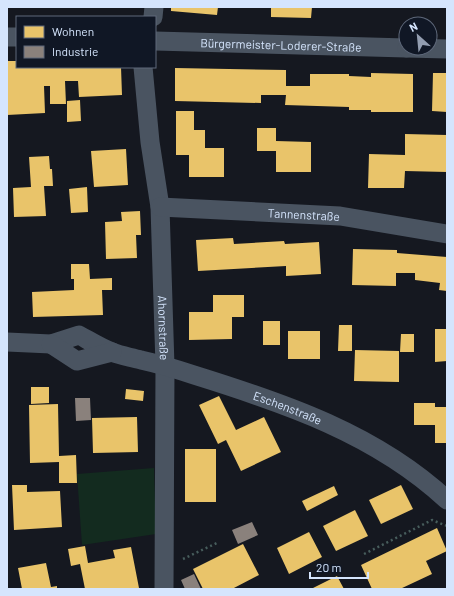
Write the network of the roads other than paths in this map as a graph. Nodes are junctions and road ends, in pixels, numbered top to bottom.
1 (156, 41) edge
2 (398, 48) edge
3 (143, 68) edge
4 (160, 207) junction
5 (447, 234) edge
6 (7, 342) edge
7 (166, 366) junction
8 (447, 500) edge
9 (164, 589) edge

1 - 2 street, Bürgermeister-Loderer-Straße
3 - 4 street, Ahornstraße
4 - 5 street, Tannenstraße
4 - 7 street, Ahornstraße
6 - 7 street, Eschenstraße
7 - 8 street, Eschenstraße
7 - 9 street, Ahornstraße

